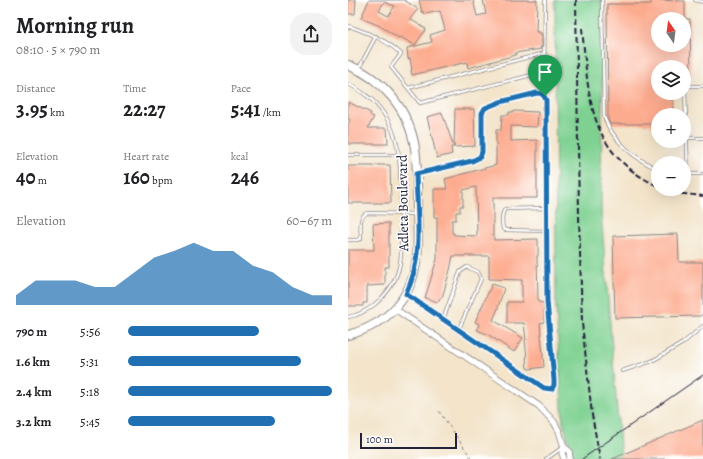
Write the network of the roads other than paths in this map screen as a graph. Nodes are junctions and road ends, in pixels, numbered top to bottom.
1 (545, 0) edge
2 (602, 0) edge
3 (695, 0) edge
4 (703, 2) edge
5 (348, 28) edge
6 (376, 36) junction
7 (545, 53) junction
8 (348, 65) edge
9 (358, 69) junction
10 (348, 84) edge
11 (703, 86) edge
12 (408, 88) junction
13 (685, 108) edge
14 (691, 138) edge
15 (703, 138) edge
16 (348, 155) edge
17 (399, 155) junction
18 (651, 166) edge
19 (416, 174) junction
20 (691, 174) edge
21 (703, 174) edge
22 (546, 208) junction
23 (402, 214) junction
24 (417, 214) junction
25 (546, 231) junction
26 (348, 240) edge
27 (406, 294) junction
28 (395, 309) junction
29 (348, 317) edge
30 (443, 320) junction
31 (703, 326) edge
32 (458, 331) junction
33 (348, 335) edge
34 (622, 370) dead end
35 (564, 447) junction
36 (546, 459) edge
37 (564, 459) edge
38 (570, 459) edge

1 - 7 lane
2 - 18 lane
3 - 4 lane
5 - 6 lane
6 - 9 lane
6 - 12 lane
7 - 12 lane
7 - 12 lane
8 - 9 street, Adleta Boulevard
9 - 19 street, Adleta Boulevard
10 - 17 lane
11 - 13 lane
14 - 15 lane
16 - 17 lane
17 - 23 lane
19 - 22 lane
19 - 24 street, Adleta Boulevard
20 - 21 lane
22 - 25 lane
22 - 25 lane
23 - 24 lane
23 - 26 lane
23 - 29 lane
24 - 27 street, Adleta Boulevard
25 - 32 lane
27 - 28 street, Adleta Boulevard
27 - 30 lane
28 - 33 street, Adleta Boulevard
28 - 35 street
30 - 32 lane
30 - 32 lane
31 - 34 lane
35 - 36 lane
35 - 37 street
35 - 38 street

